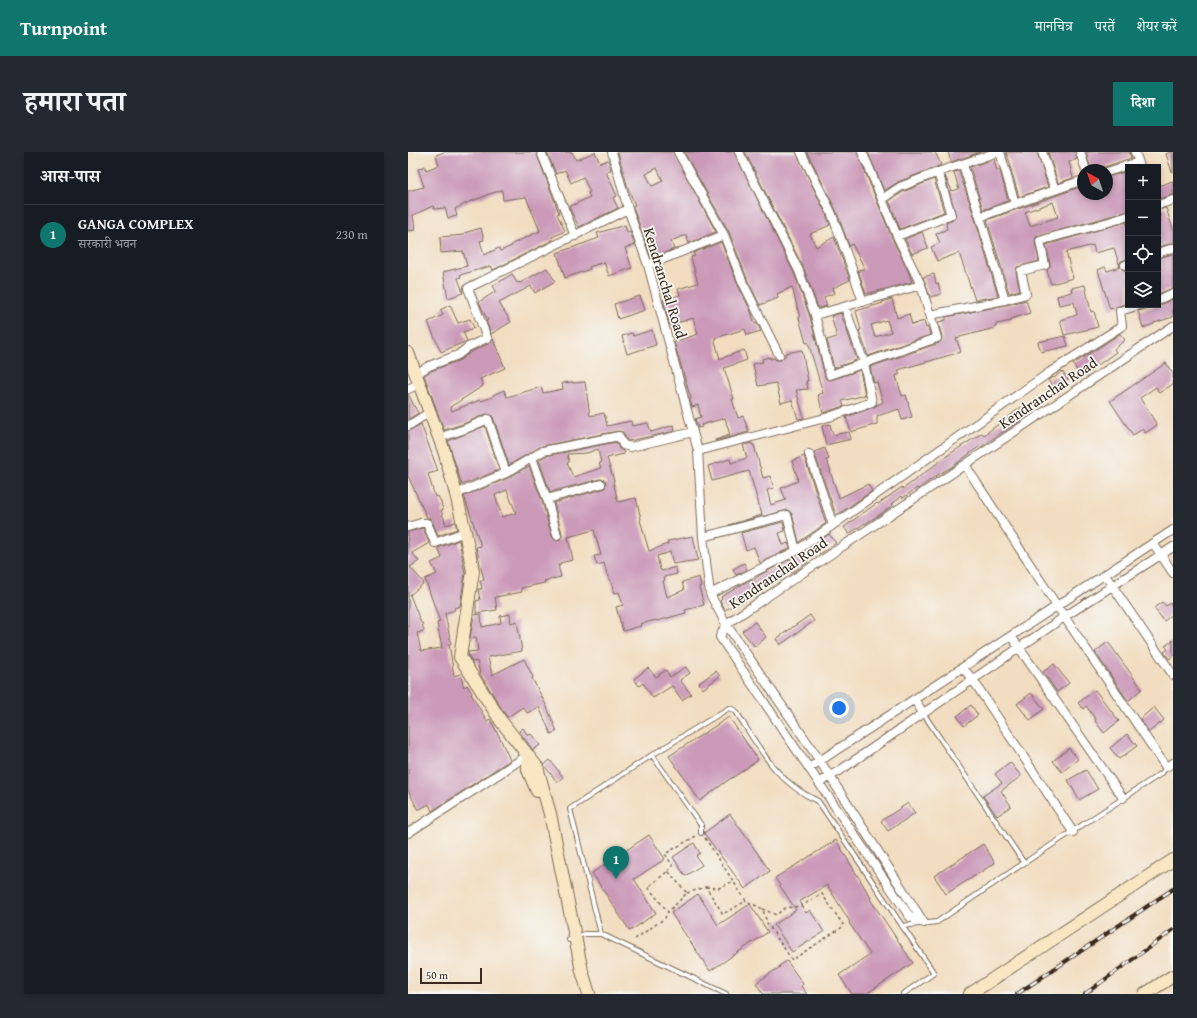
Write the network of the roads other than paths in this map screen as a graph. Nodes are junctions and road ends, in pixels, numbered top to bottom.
1 (541, 152) edge
2 (612, 152) edge
3 (678, 152) edge
4 (739, 152) edge
5 (801, 152) edge
6 (862, 152) edge
7 (999, 152) edge
8 (1042, 152) edge
9 (1080, 152) edge
10 (1135, 152) edge
11 (1084, 164) edge
12 (1139, 164) edge
13 (963, 165) junction
14 (1125, 168) edge
15 (1113, 170) edge
16 (938, 172) junction
17 (1077, 182) edge
18 (1055, 190) junction
19 (882, 199) junction
20 (1173, 200) edge
21 (1014, 204) junction
22 (1161, 204) edge
23 (628, 210) junction
24 (980, 217) junction
25 (1125, 217) edge
26 (724, 235) junction
27 (575, 236) junction
28 (897, 236) junction
29 (1173, 248) edge
30 (1161, 252) edge
31 (648, 265) junction
32 (921, 285) junction
33 (1173, 293) edge
34 (1161, 299) edge
35 (1005, 300) junction
36 (863, 302) junction
37 (845, 307) junction
38 (1130, 308) edge
39 (815, 315) junction
40 (930, 315) junction
41 (1173, 326) edge
42 (408, 353) edge
43 (779, 355) dead end
44 (864, 363) junction
45 (415, 382) edge
46 (430, 412) junction
47 (408, 426) edge
48 (693, 432) junction
49 (439, 438) junction
50 (698, 451) junction
51 (809, 454) dead end
52 (532, 458) junction
53 (965, 465) junction
54 (506, 473) junction
55 (601, 484) dead end
56 (456, 494) junction
57 (547, 499) junction
58 (834, 525) junction
59 (408, 527) edge
60 (1173, 530) edge
61 (465, 532) junction
62 (557, 536) dead end
63 (703, 537) junction
64 (1153, 543) junction
65 (1173, 547) edge
66 (796, 551) junction
67 (1160, 554) junction
68 (1173, 572) edge
69 (1105, 575) junction
70 (1113, 585) junction
71 (710, 594) junction
72 (1056, 606) junction
73 (1064, 617) junction
74 (726, 624) junction
75 (1011, 636) junction
76 (1019, 647) junction
77 (963, 668) junction
78 (1173, 675) edge
79 (973, 680) junction
80 (914, 699) junction
81 (923, 713) junction
82 (528, 755) junction
83 (652, 755) junction
84 (820, 761) junction
85 (1170, 765) edge
86 (809, 768) junction
87 (830, 776) junction
88 (819, 783) junction
89 (1123, 798) junction
90 (1073, 832) junction
91 (408, 833) edge
92 (701, 833) road end
93 (1173, 860) edge
94 (1024, 863) junction
95 (924, 923) junction
96 (902, 926) junction
97 (601, 934) junction
98 (572, 939) junction
99 (1173, 976) edge
100 (583, 994) edge
101 (590, 994) edge
102 (726, 994) edge
103 (903, 994) edge
104 (970, 994) edge
105 (1145, 994) edge

1 - 27 street
2 - 23 street, Kendranchal Road
3 - 26 street
4 - 39 street
5 - 36 street
6 - 19 street
7 - 13 street
7 - 21 street
8 - 18 street
9 - 11 street
10 - 12 street
13 - 16 street
13 - 24 street
14 - 15 street
16 - 19 street
16 - 28 street
17 - 18 street
18 - 21 street
19 - 28 street
20 - 22 street
21 - 24 street
23 - 27 street
23 - 31 street, Kendranchal Road
24 - 35 street
25 - 35 street
26 - 31 street
26 - 43 street
27 - 45 street
28 - 32 street
29 - 30 street
31 - 48 street, Kendranchal Road
32 - 36 street
32 - 40 street
33 - 34 street
35 - 40 street
36 - 37 street
37 - 39 street
37 - 44 street
38 - 58 street
39 - 44 street
40 - 44 street
41 - 53 street, Kendranchal Road
42 - 45 main road
44 - 50 street
45 - 46 main road
46 - 47 street
46 - 49 main road
48 - 50 street, Kendranchal Road
48 - 52 street
49 - 54 street
49 - 56 main road
50 - 63 street, Kendranchal Road
51 - 58 street
52 - 54 street
52 - 57 street
53 - 72 street
53 - 74 street, Kendranchal Road
54 - 56 street
55 - 57 street
56 - 61 main road
57 - 62 street
58 - 66 street
59 - 61 street
60 - 64 street
61 - 82 main road
63 - 66 street
63 - 71 street, Kendranchal Road
64 - 67 street
64 - 69 street
65 - 67 street
66 - 71 street
67 - 68 street
67 - 70 street
69 - 70 street
69 - 72 street
70 - 73 street
70 - 78 street
71 - 74 street, Kendranchal Road
72 - 73 street
72 - 75 street
73 - 76 street
73 - 85 street
74 - 84 street
74 - 86 street
75 - 76 street
75 - 77 street
76 - 79 street
76 - 89 street
77 - 79 street
77 - 80 street
79 - 81 street
79 - 90 street
80 - 81 street
80 - 84 street
81 - 87 street
81 - 94 lane
82 - 91 street
82 - 98 main road
83 - 92 lane
83 - 96 lane
83 - 97 lane
84 - 86 street
84 - 87 street
85 - 89 lane
86 - 88 street
87 - 88 street
87 - 95 street
88 - 95 street
89 - 90 lane
90 - 94 lane
93 - 104 main road
94 - 95 lane
95 - 96 lane
96 - 103 lane
97 - 98 lane
97 - 102 lane
98 - 100 main road
98 - 101 main road
99 - 105 main road

